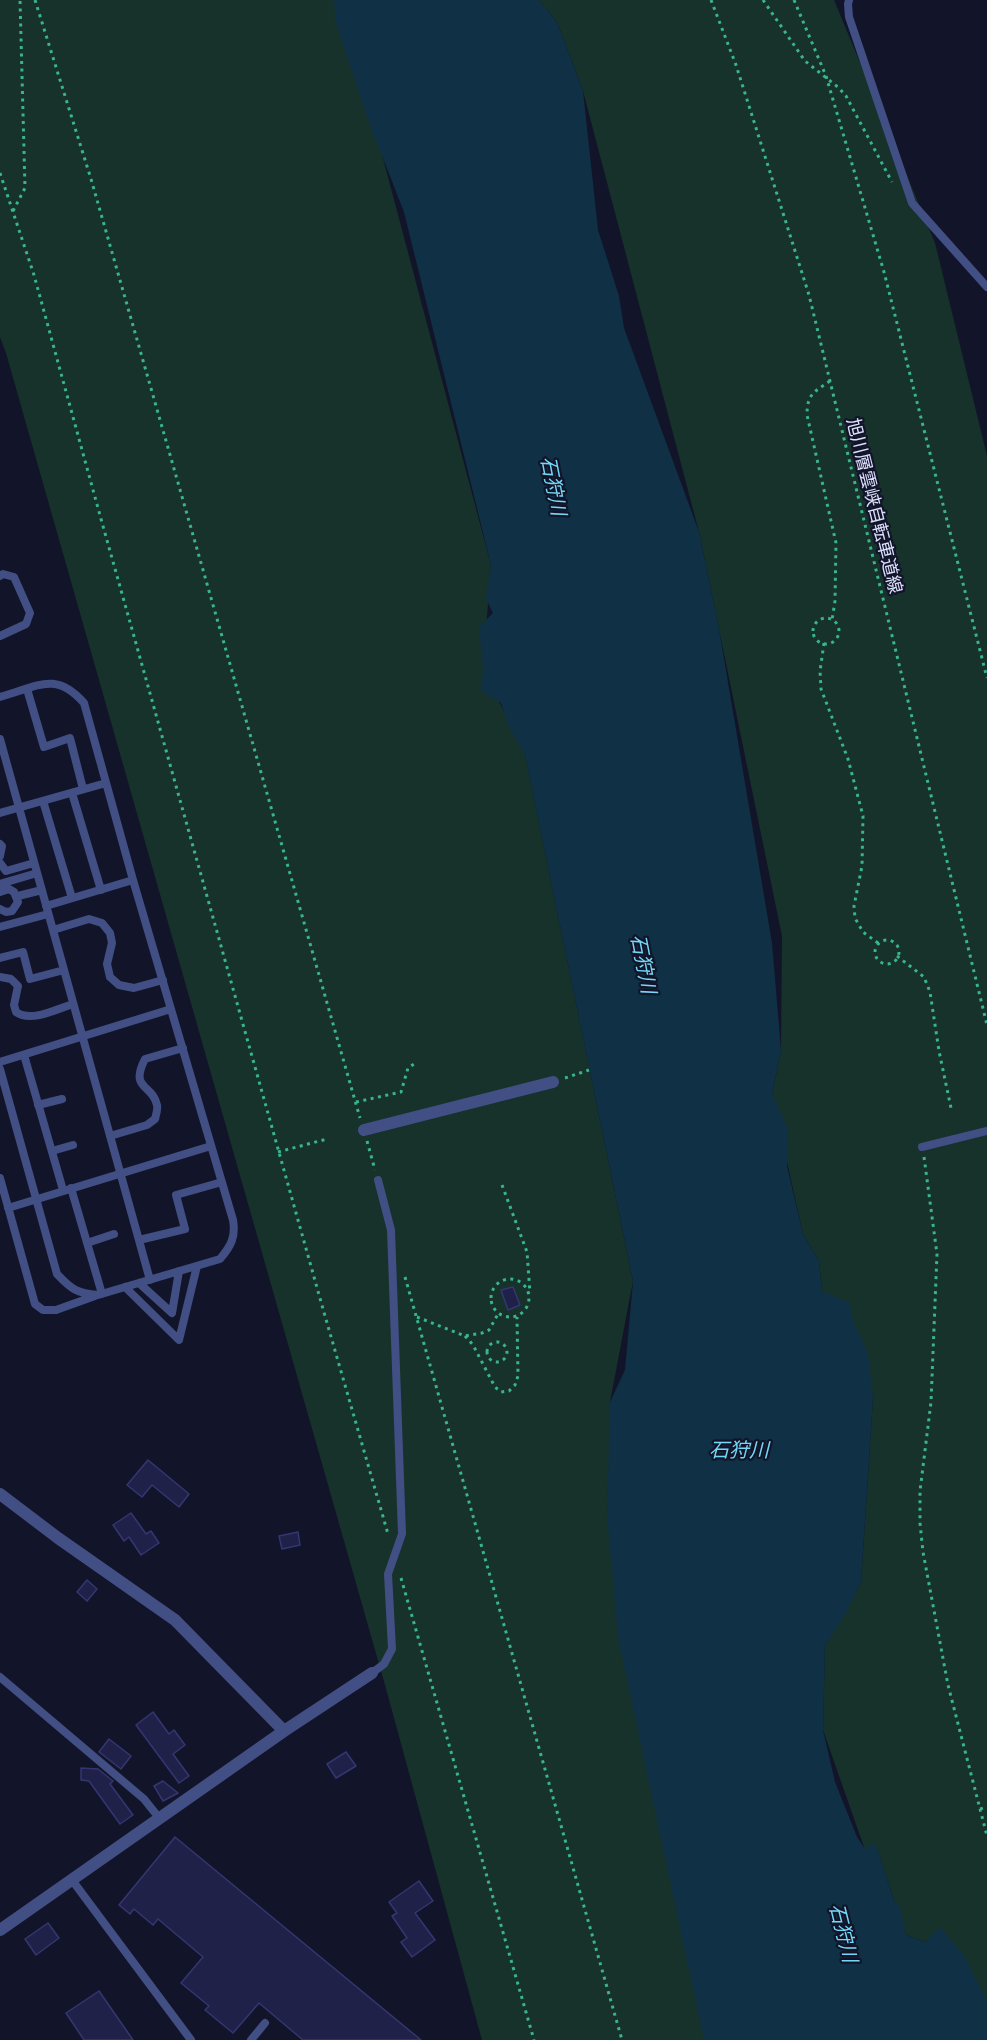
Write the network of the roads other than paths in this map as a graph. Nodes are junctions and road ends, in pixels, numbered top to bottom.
1 (849, 0) edge
2 (987, 287) edge
3 (0, 576) edge
4 (0, 636) edge
5 (27, 689) junction
6 (0, 697) edge
7 (1, 744) edge
8 (106, 783) junction
9 (83, 789) junction
10 (72, 792) junction
11 (43, 801) junction
12 (19, 808) junction
13 (0, 813) edge
14 (0, 844) edge
15 (0, 856) edge
16 (0, 863) edge
17 (34, 863) junction
18 (37, 873) junction
19 (134, 880) junction
20 (0, 884) edge
21 (42, 890) junction
22 (101, 890) junction
23 (0, 892) edge
24 (18, 896) junction
25 (72, 898) junction
26 (0, 909) edge
27 (47, 910) junction
28 (0, 927) edge
29 (53, 930) junction
30 (0, 958) edge
31 (64, 970) junction
32 (0, 977) edge
33 (163, 980) junction
34 (74, 1004) junction
35 (171, 1009) junction
36 (83, 1038) junction
37 (183, 1048) junction
38 (24, 1054) junction
39 (0, 1062) edge
40 (0, 1069) edge
41 (553, 1082) road end
42 (62, 1099) dead end
43 (39, 1105) junction
44 (364, 1130) road end
45 (987, 1131) edge
46 (110, 1136) junction
47 (73, 1145) dead end
48 (212, 1146) junction
49 (922, 1147) road end
50 (51, 1151) junction
51 (120, 1173) junction
52 (0, 1178) edge
53 (378, 1180) road end
54 (222, 1182) junction
55 (67, 1189) junction
56 (36, 1199) junction
57 (8, 1208) junction
58 (114, 1234) dead end
59 (139, 1240) junction
60 (87, 1243) junction
61 (197, 1266) junction
62 (179, 1271) junction
63 (150, 1280) junction
64 (139, 1283) junction
65 (125, 1287) junction
66 (100, 1295) junction
67 (0, 1494) edge
68 (372, 1673) joint
69 (0, 1677) edge
70 (284, 1731) junction
71 (160, 1819) junction
72 (72, 1880) junction
73 (0, 1930) edge
74 (265, 2023) dead end
75 (191, 2040) edge
76 (251, 2040) edge

1 - 2 lane
3 - 4 lane
5 - 6 lane
5 - 8 lane
5 - 9 lane
7 - 12 lane
8 - 9 lane
8 - 19 lane
9 - 10 lane
10 - 11 lane
10 - 22 lane
11 - 12 lane
11 - 25 lane
12 - 13 lane
12 - 17 lane
14 - 15 lane
16 - 17 lane
17 - 18 lane
18 - 20 lane
18 - 21 lane
19 - 22 lane
19 - 33 lane
21 - 24 lane
21 - 27 lane
22 - 25 lane
23 - 24 lane
24 - 26 lane
25 - 27 lane
27 - 28 lane
27 - 29 lane
29 - 31 lane
29 - 33 lane
30 - 31 lane
31 - 34 lane
32 - 34 lane
33 - 35 lane
34 - 36 lane
35 - 36 lane
35 - 37 lane
36 - 38 lane
36 - 46 lane
37 - 46 lane
37 - 48 lane
38 - 39 lane
38 - 43 lane
40 - 56 lane
41 - 44 street
42 - 43 lane
43 - 50 lane
45 - 49 lane
46 - 51 lane
47 - 50 lane
48 - 51 lane
48 - 54 lane
50 - 55 lane
51 - 55 lane
51 - 59 lane
52 - 57 lane
53 - 68 lane
54 - 59 lane
54 - 61 lane
55 - 56 lane
55 - 60 lane
56 - 57 lane
56 - 66 lane
57 - 66 lane
58 - 60 lane
59 - 63 lane
60 - 66 lane
61 - 62 lane
61 - 65 lane
62 - 63 lane
62 - 64 lane
63 - 64 lane
64 - 65 lane
65 - 66 lane
67 - 70 street
68 - 70 street
69 - 71 lane
70 - 71 street
71 - 72 street
72 - 73 street
72 - 75 lane
74 - 76 lane

